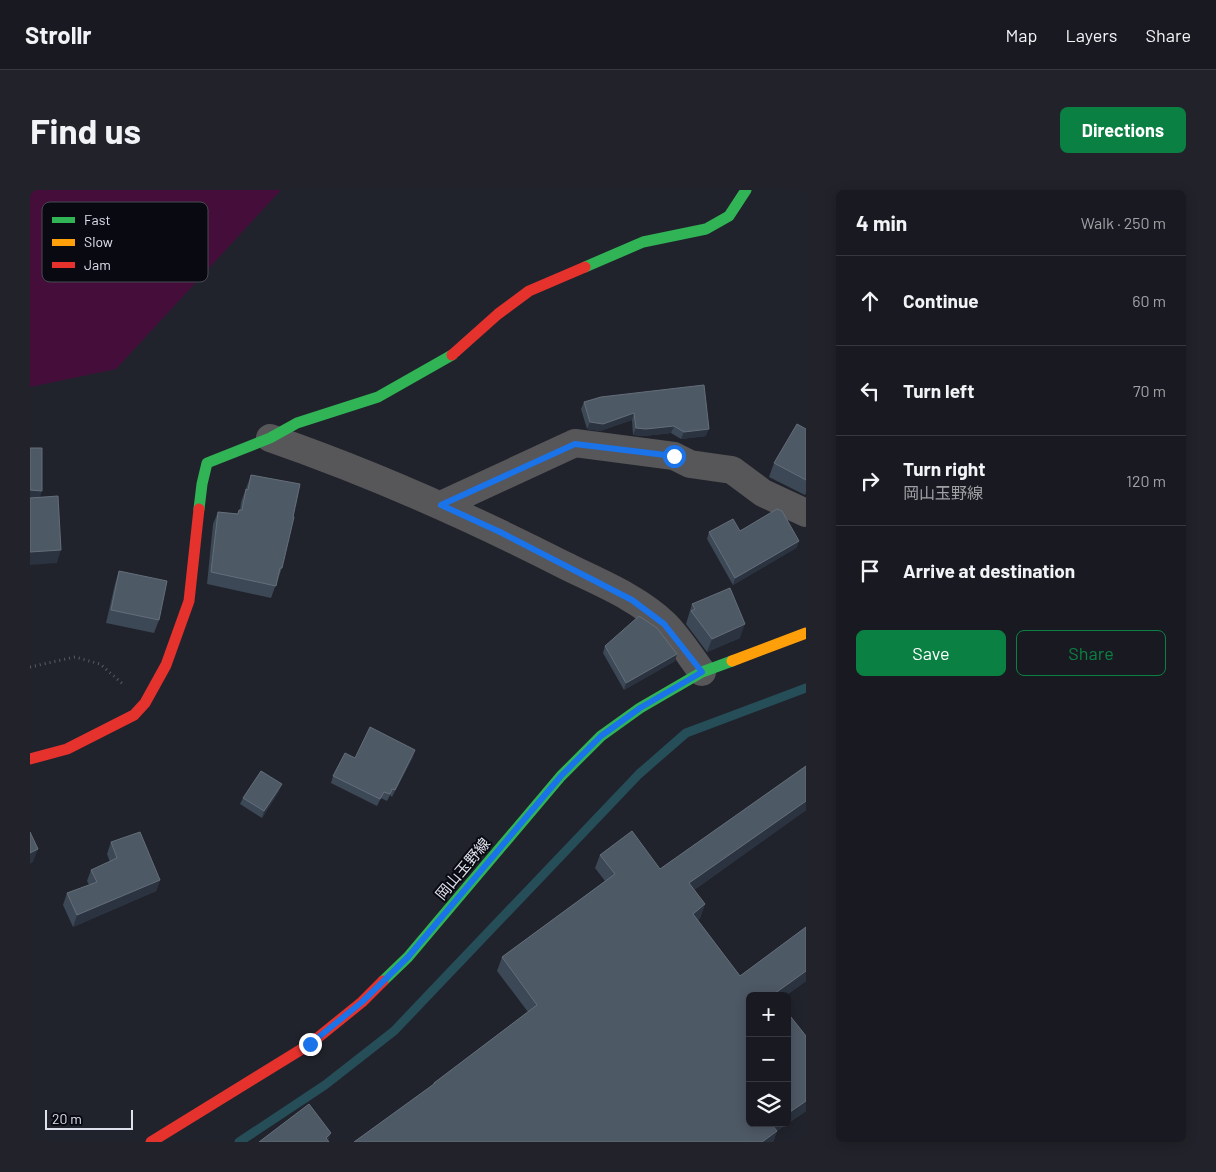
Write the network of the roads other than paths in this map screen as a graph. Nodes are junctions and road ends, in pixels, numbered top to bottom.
1 (746, 190) edge
2 (270, 438) junction
3 (441, 505) junction
4 (806, 513) edge
5 (806, 633) edge
6 (702, 672) junction
7 (30, 759) edge
8 (151, 1142) edge

1 - 2 street
2 - 3 street
2 - 7 street
3 - 4 street
3 - 6 street
5 - 6 street, 岡山玉野線
6 - 8 street, 岡山玉野線

